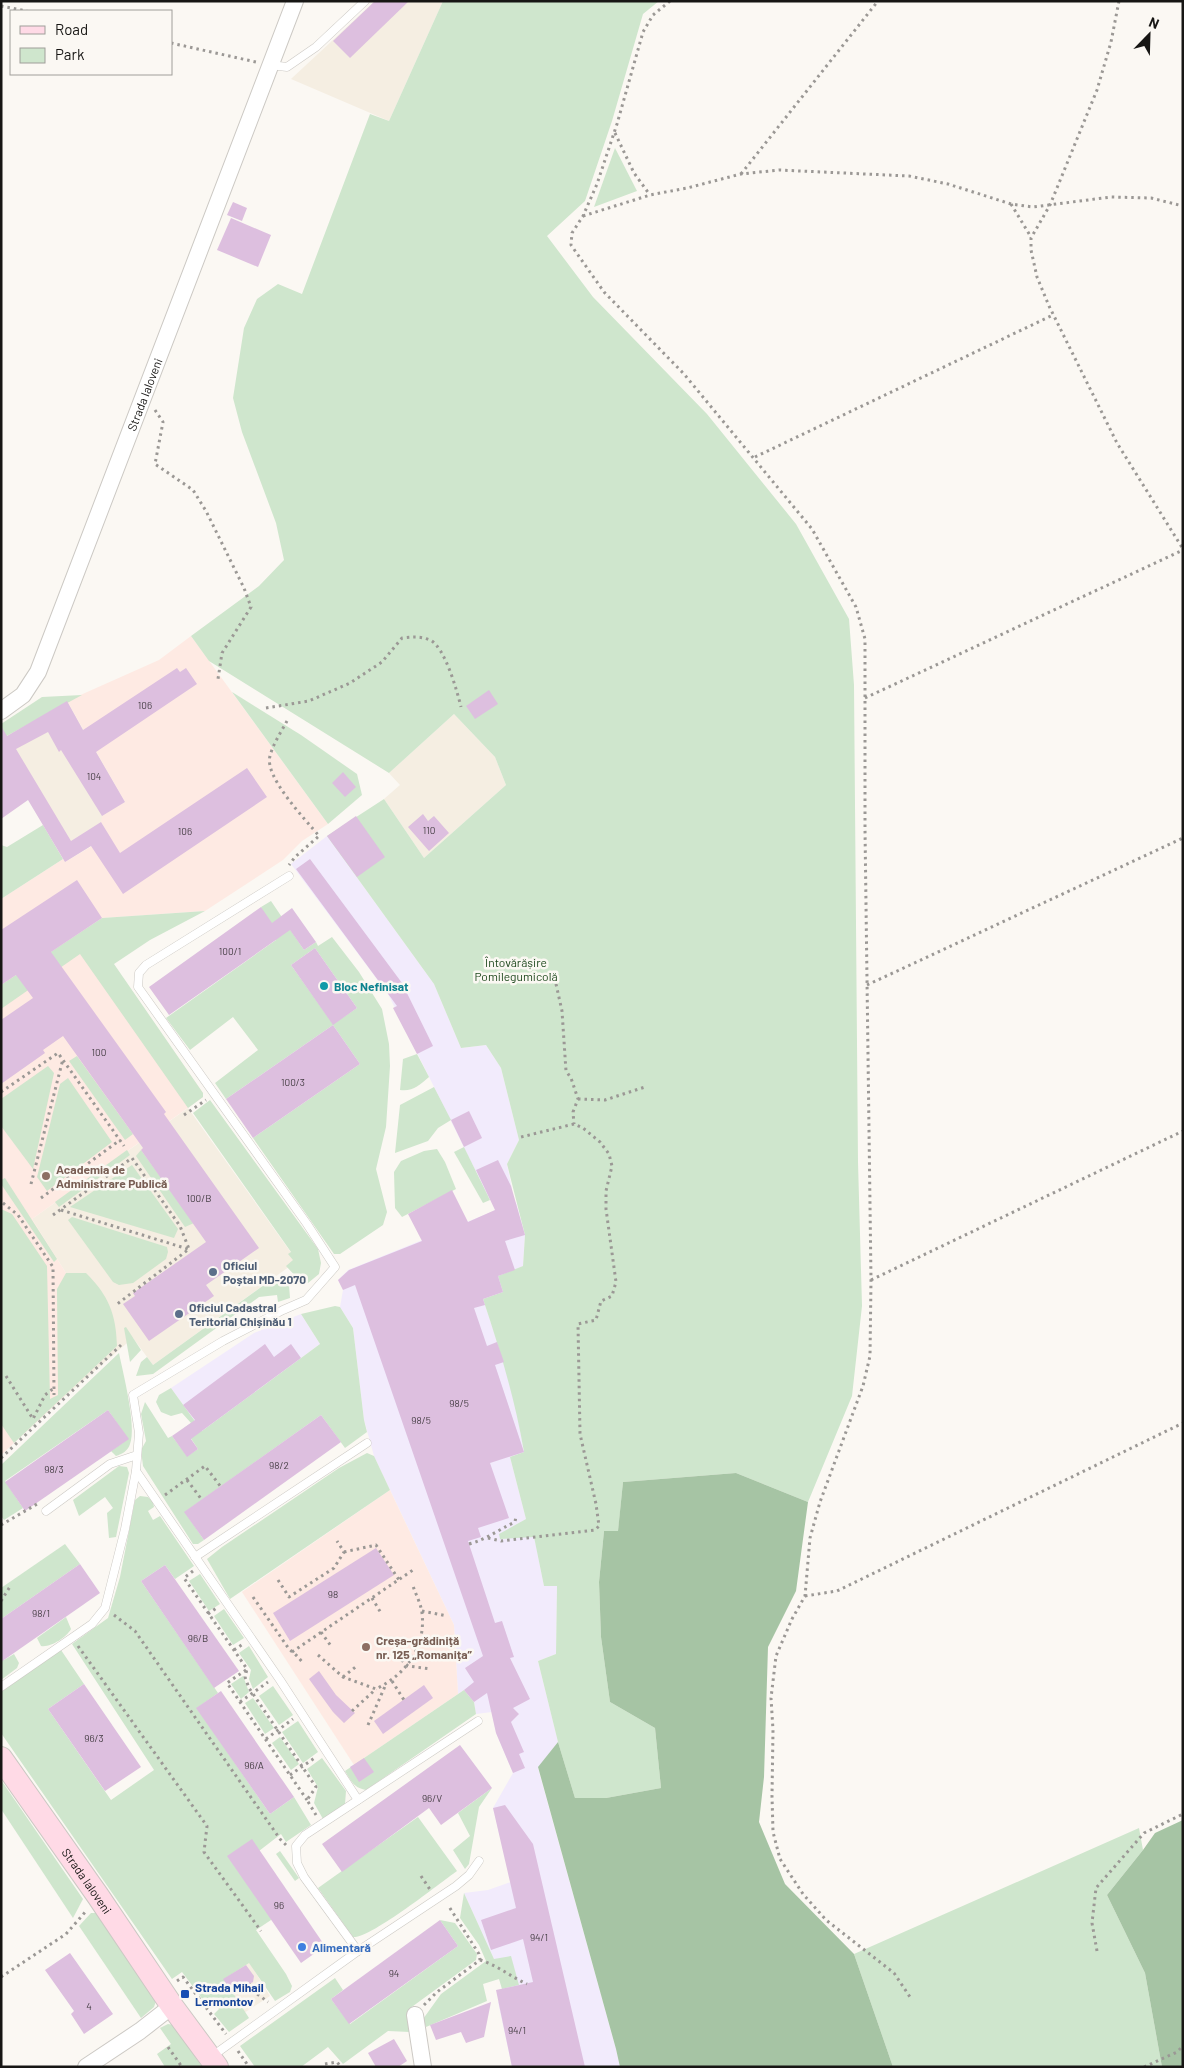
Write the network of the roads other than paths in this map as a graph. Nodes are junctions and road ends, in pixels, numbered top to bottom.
1 (295, 1) edge
2 (365, 1) edge
3 (270, 65) junction
4 (1, 711) edge
5 (288, 876) road end
6 (367, 1443) dead end
7 (137, 1455) junction
8 (136, 1471) junction
9 (46, 1511) dead end
10 (195, 1557) junction
11 (1, 1687) edge
12 (478, 1721) dead end
13 (1, 1758) edge
14 (358, 1800) junction
15 (479, 1861) dead end
16 (358, 1951) junction
17 (172, 2006) junction
18 (415, 2014) road end
19 (214, 2062) edge
20 (86, 2067) edge
21 (423, 2067) edge

1 - 3 street, Strada Ialoveni
2 - 3 lane
3 - 4 street, Strada Ialoveni
5 - 7 lane
6 - 10 lane
7 - 8 lane
7 - 9 lane
8 - 10 lane
8 - 11 lane
10 - 14 lane
12 - 14 lane
13 - 17 street, Strada Ialoveni
14 - 16 lane
15 - 16 lane
16 - 19 lane
17 - 19 street, Strada Ialoveni
17 - 20 street
18 - 21 street

